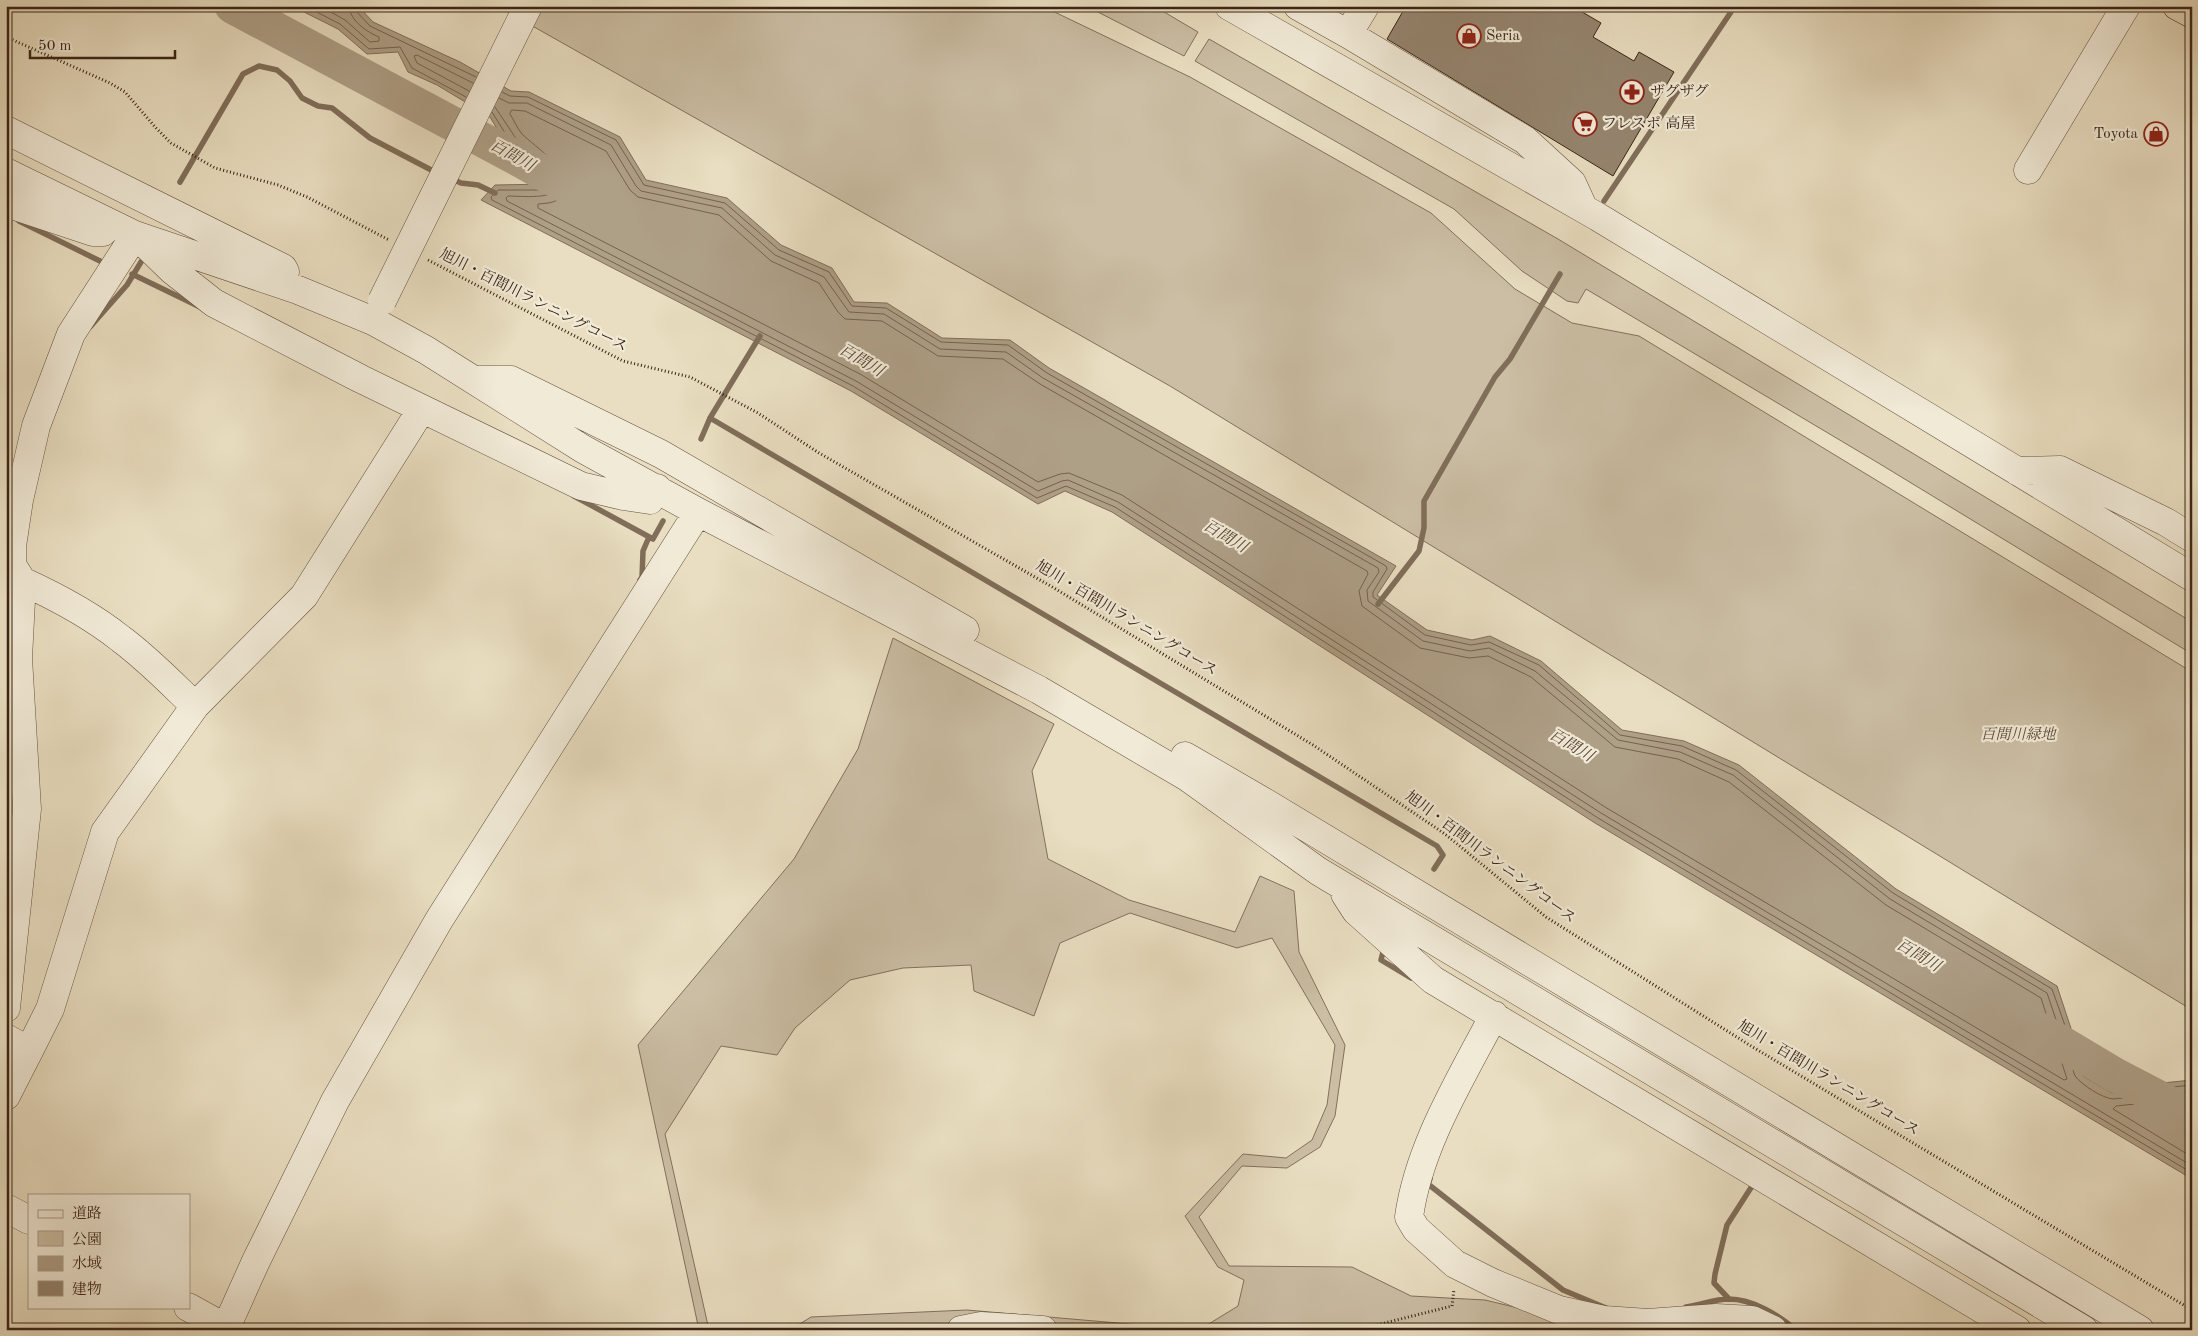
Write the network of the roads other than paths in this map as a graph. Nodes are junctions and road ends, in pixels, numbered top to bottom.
1 (528, 6) edge
2 (1229, 6) edge
3 (1298, 6) edge
4 (1365, 6) edge
5 (2126, 6) edge
6 (2177, 6) edge
7 (2192, 14) edge
8 (1348, 34) junction
9 (6, 130) edge
10 (2028, 170) dead end
11 (6, 172) edge
12 (6, 203) edge
13 (1584, 209) junction
14 (135, 235) junction
15 (298, 290) junction
16 (377, 311) junction
17 (474, 380) junction
18 (418, 415) junction
19 (2017, 471) junction
20 (657, 488) junction
21 (698, 512) junction
22 (2192, 538) edge
23 (14, 570) edge
24 (2192, 577) edge
25 (195, 706) junction
26 (1344, 886) junction
27 (6, 1008) edge
28 (1491, 1021) junction
29 (6, 1038) edge
30 (30, 1052) junction
31 (6, 1096) edge
32 (6, 1208) edge
33 (28, 1219) edge
34 (190, 1308) edge
35 (232, 1327) edge
36 (961, 1330) edge
37 (1043, 1330) edge
38 (1773, 1330) edge
39 (2017, 1330) edge
40 (2084, 1330) edge
41 (2140, 1330) edge

1 - 16 street, bridge
2 - 13 street
3 - 8 street
4 - 8 street
5 - 10 street
6 - 7 highway
8 - 13 street
9 - 15 street
11 - 14 street
12 - 14 street
13 - 19 street
14 - 15 street
14 - 18 street
14 - 23 street
15 - 16 street
16 - 17 street
17 - 20 street
17 - 41 street
18 - 20 street
18 - 25 street
19 - 22 street
19 - 24 street
20 - 21 street
21 - 26 street
21 - 35 street
23 - 25 street
23 - 27 street
25 - 30 street
26 - 28 street
26 - 40 street
28 - 38 street
28 - 39 street
29 - 30 street
30 - 31 street
32 - 33 street
34 - 35 street
36 - 37 street

